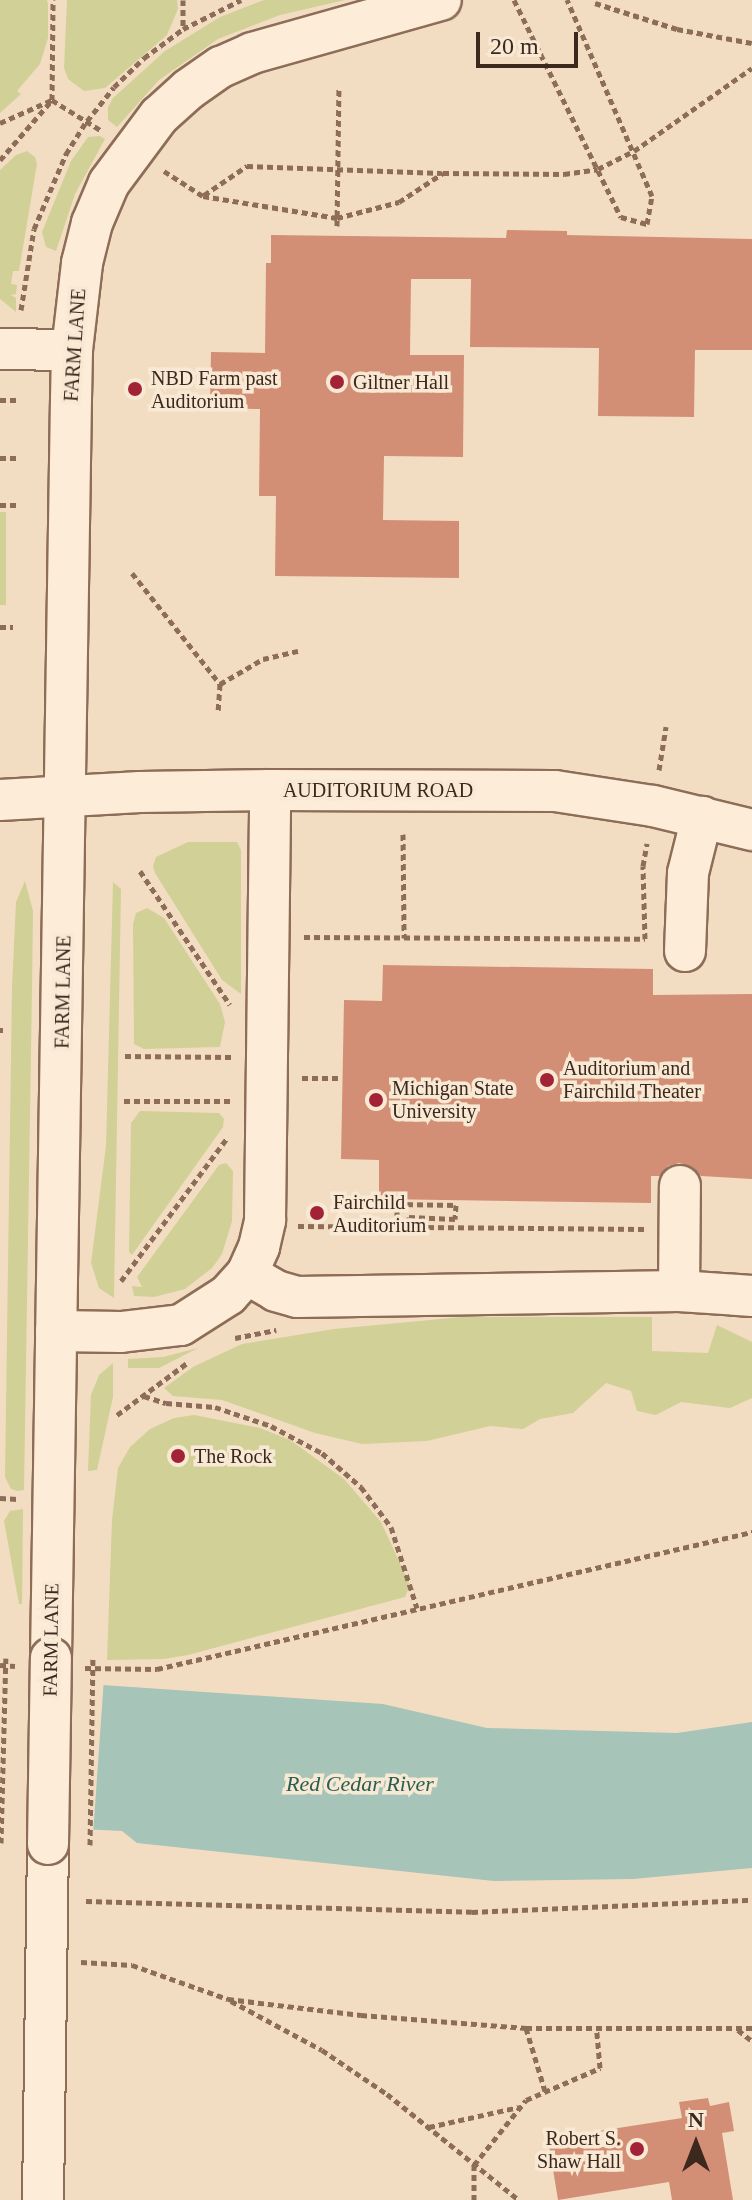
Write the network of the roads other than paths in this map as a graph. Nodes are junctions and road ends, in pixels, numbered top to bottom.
1 (441, 0) edge
2 (0, 349) edge
3 (72, 350) junction
4 (270, 790) junction
5 (67, 798) junction
6 (0, 800) edge
7 (702, 817) junction
8 (752, 830) edge
9 (685, 951) dead end
10 (680, 1186) dead end
11 (247, 1274) junction
12 (679, 1291) junction
13 (752, 1296) edge
14 (56, 1331) junction
15 (43, 2200) edge

1 - 3 street, FARM LANE
2 - 3 street
3 - 5 street, FARM LANE
4 - 5 street, AUDITORIUM ROAD
4 - 7 street, AUDITORIUM ROAD
4 - 11 street
5 - 6 street, AUDITORIUM ROAD
5 - 14 street, FARM LANE
7 - 8 street, AUDITORIUM ROAD
7 - 9 street
10 - 12 street
11 - 12 street
11 - 14 street
12 - 13 street
14 - 15 street, FARM LANE, bridge

